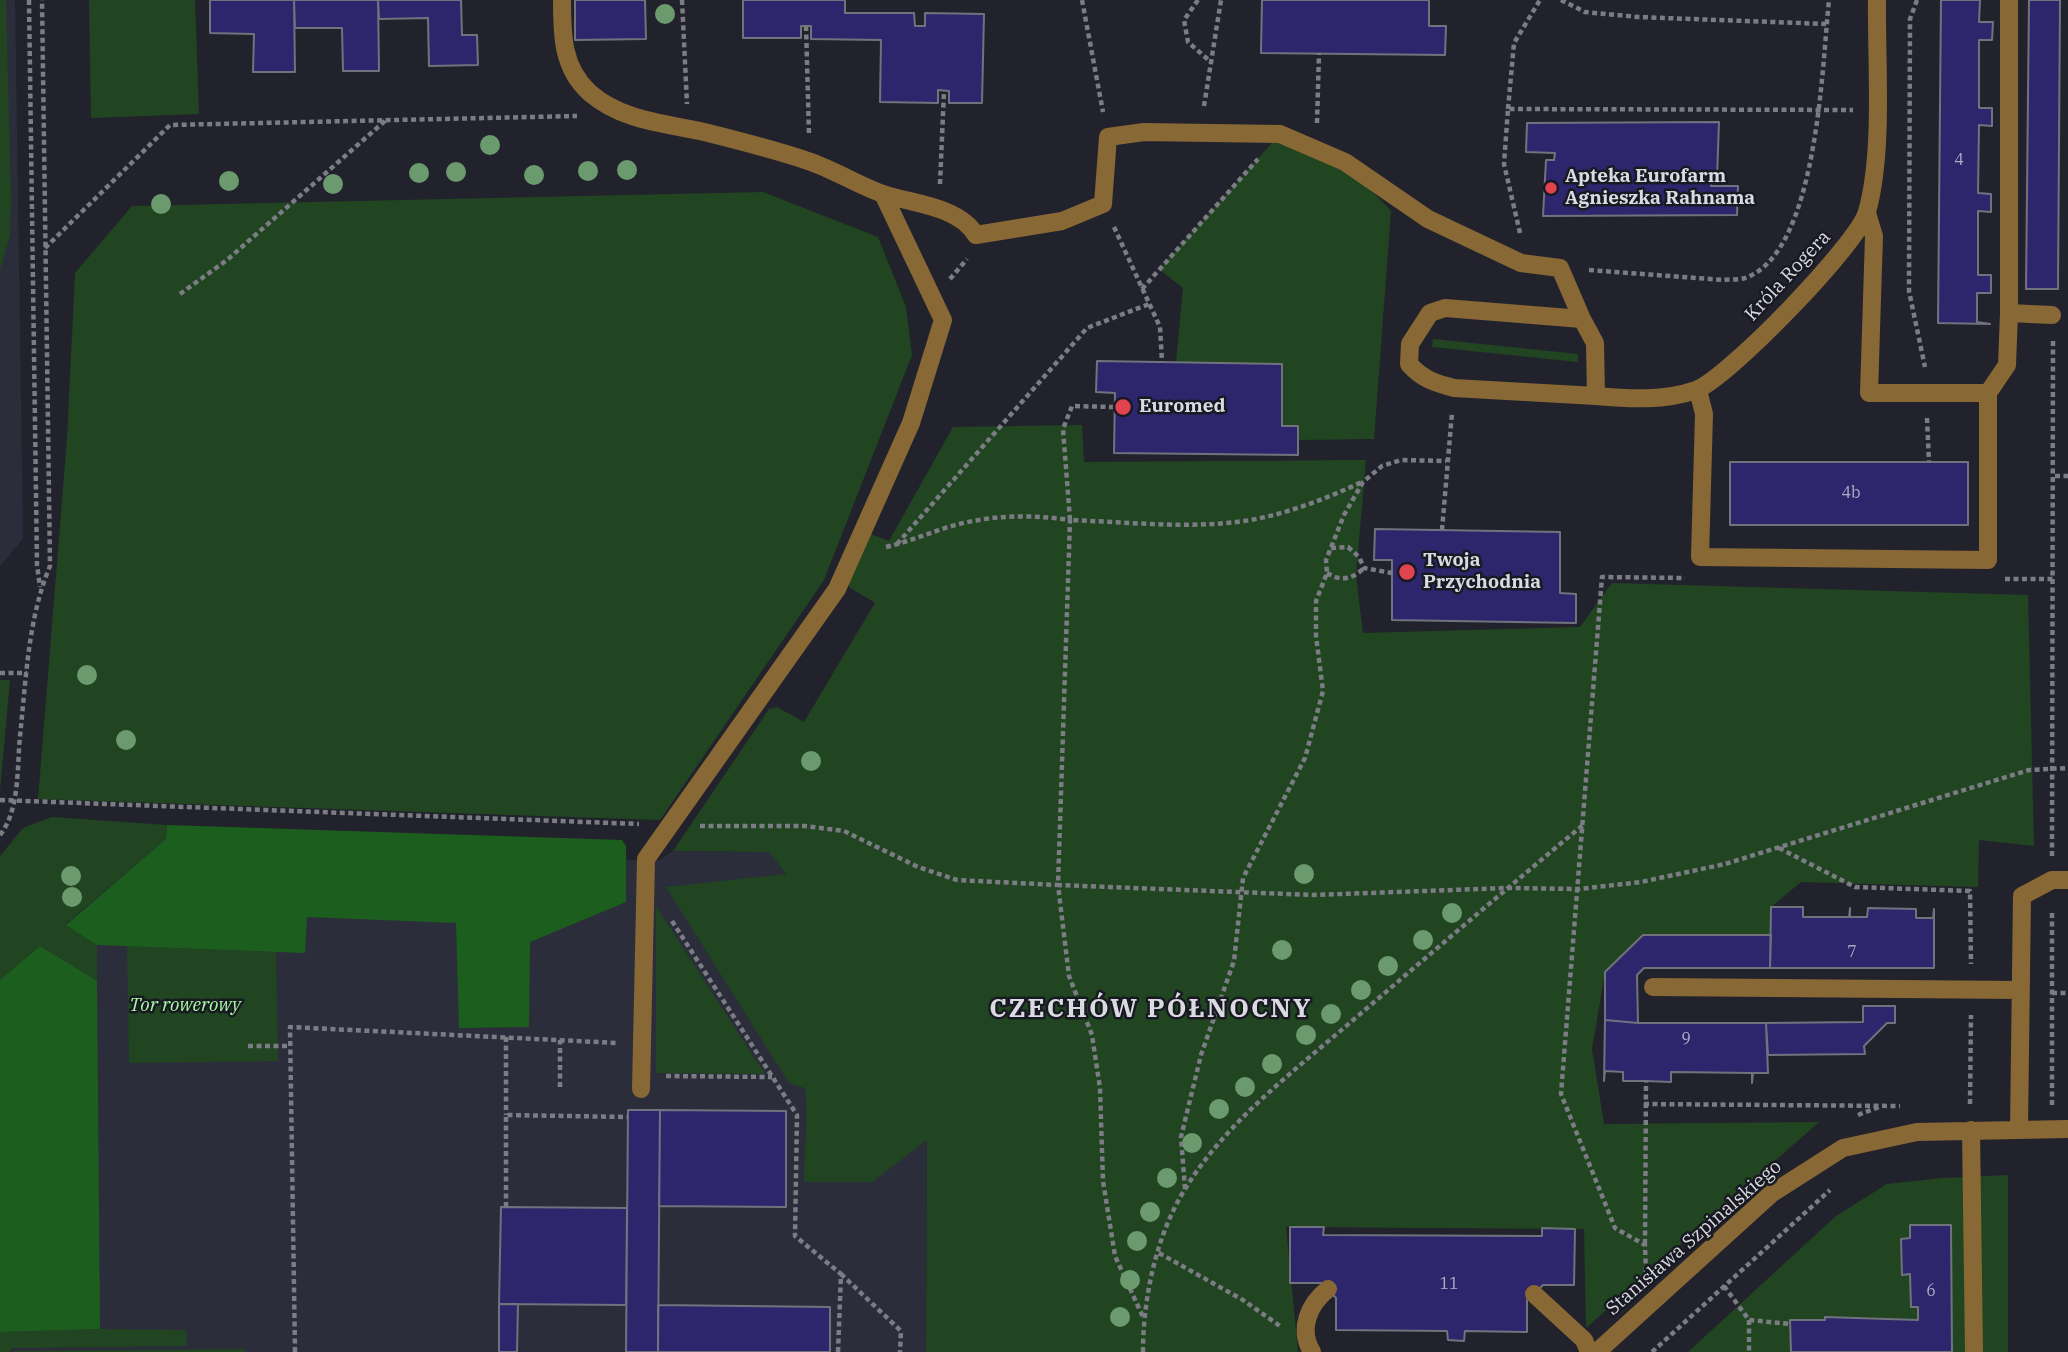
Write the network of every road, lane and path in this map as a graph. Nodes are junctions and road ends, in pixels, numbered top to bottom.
1 (29, 0) edge
2 (42, 0) edge
3 (562, 0) edge
4 (682, 0) edge
5 (1082, 0) edge
6 (1198, 0) edge
7 (1222, 0) edge
8 (1539, 0) edge
9 (1561, 0) edge
10 (1829, 0) edge
11 (1877, 0) edge
12 (1917, 0) edge
13 (2010, 0) edge
14 (1826, 24) junction
15 (806, 26) dead end
16 (1318, 53) dead end
17 (1212, 63) junction
18 (944, 90) dead end
19 (1876, 108) junction
20 (1508, 109) junction
21 (1909, 110) junction
22 (1818, 111) junction
23 (624, 115) junction
24 (386, 120) junction
25 (689, 129) junction
26 (1200, 133) junction
27 (1280, 134) junction
28 (1108, 136) junction
29 (1316, 149) junction
30 (809, 161) junction
31 (883, 194) junction
32 (1103, 204) junction
33 (939, 209) junction
34 (1867, 213) junction
35 (976, 235) junction
36 (44, 248) junction
37 (1521, 263) junction
38 (1560, 268) junction
39 (1142, 289) junction
40 (180, 295) dead end
41 (931, 298) junction
42 (1149, 304) junction
43 (2009, 313) junction
44 (2052, 315) joint
45 (1582, 319) junction
46 (1162, 362) dead end
47 (1454, 387) junction
48 (1698, 390) junction
49 (1926, 390) junction
50 (1988, 393) junction
51 (1605, 397) junction
52 (1114, 407) dead end
53 (1447, 461) junction
54 (1929, 461) dead end
55 (2055, 476) junction
56 (2068, 476) edge
57 (1363, 482) junction
58 (1070, 520) junction
59 (1443, 530) dead end
60 (897, 544) junction
61 (1331, 548) junction
62 (853, 552) junction
63 (1364, 568) junction
64 (1327, 573) junction
65 (1392, 573) dead end
66 (1698, 578) dead end
67 (1999, 579) dead end
68 (2053, 579) junction
69 (41, 588) junction
70 (0, 673) edge
71 (27, 673) junction
72 (2052, 768) junction
73 (2068, 768) edge
74 (0, 800) edge
75 (14, 801) junction
76 (1583, 824) junction
77 (671, 825) junction
78 (0, 835) edge
79 (646, 880) junction
80 (2060, 880) edge
81 (1058, 885) junction
82 (1507, 888) junction
83 (1579, 889) junction
84 (1240, 891) junction
85 (1653, 987) dead end
86 (2020, 990) junction
87 (2052, 993) junction
88 (2068, 993) edge
89 (506, 1037) junction
90 (561, 1040) junction
91 (641, 1044) junction
92 (248, 1046) dead end
93 (290, 1046) junction
94 (772, 1077) junction
95 (1646, 1081) dead end
96 (641, 1083) joint
97 (560, 1087) dead end
98 (1644, 1104) junction
99 (1904, 1107) dead end
100 (2052, 1108) dead end
101 (506, 1115) junction
102 (628, 1116) dead end
103 (2019, 1129) junction
104 (2068, 1129) edge
105 (1971, 1130) junction
106 (1838, 1184) dead end
107 (1185, 1189) junction
108 (506, 1207) dead end
109 (1645, 1245) junction
110 (1158, 1253) junction
111 (1646, 1272) dead end
112 (841, 1274) junction
113 (1724, 1286) junction
114 (1328, 1289) dead end
115 (1534, 1294) dead end
116 (1143, 1317) junction
117 (1749, 1320) junction
118 (1790, 1324) dead end
119 (1311, 1349) edge
120 (295, 1352) edge
121 (838, 1352) edge
122 (900, 1352) edge
123 (1143, 1352) edge
124 (1589, 1352) edge
125 (1597, 1352) edge
126 (1652, 1352) edge
127 (1749, 1352) edge
128 (1974, 1352) edge

1 - 69 path
2 - 36 path
3 - 23 street
4 - 25 path
5 - 28 path
6 - 17 path
7 - 17 path
8 - 20 path
9 - 14 path
10 - 14 path
11 - 19 street, Króla Rogera
12 - 21 path
13 - 43 street
14 - 22 path
15 - 30 path
16 - 29 path
17 - 26 path
18 - 33 path
19 - 21 path
19 - 22 path
19 - 34 street, Króla Rogera
20 - 22 path
20 - 37 path
21 - 49 path
22 - 38 path
23 - 24 path
23 - 25 street
24 - 36 path
24 - 40 path
25 - 30 street
26 - 27 street
26 - 28 street
27 - 29 street
27 - 39 path
28 - 32 street
29 - 37 street
30 - 31 street
31 - 33 street
31 - 41 street
32 - 35 street
32 - 39 path
33 - 35 street
34 - 48 street, Króla Rogera
34 - 49 street
35 - 41 path
36 - 69 path
37 - 38 street
38 - 45 street
39 - 42 path
41 - 62 street
42 - 46 path
42 - 60 path
43 - 44 street
43 - 50 street
44 - 55 path
45 - 47 street, Króla Rogera
45 - 51 street
47 - 51 street, Króla Rogera
47 - 53 path
48 - 50 street
48 - 51 street, Króla Rogera
49 - 50 street
49 - 54 path
52 - 58 path
53 - 57 path
53 - 59 path
55 - 56 path
55 - 68 path
57 - 58 path
57 - 61 path
58 - 60 path
58 - 81 path
60 - 62 path
61 - 63 path
61 - 64 path
62 - 77 street
63 - 64 path
63 - 65 path
64 - 84 path
66 - 76 path
67 - 68 path
68 - 72 path
69 - 71 path
70 - 71 path
71 - 75 path
72 - 73 path
72 - 80 path
72 - 83 path
74 - 75 path
75 - 77 path
75 - 78 path
76 - 82 path
76 - 83 path
77 - 79 street
77 - 81 path
79 - 91 street
79 - 94 path
80 - 86 street
80 - 87 path
81 - 84 path
81 - 116 path
82 - 83 path
82 - 84 path
82 - 107 path
83 - 109 path
84 - 107 path
85 - 86 street
86 - 103 street
87 - 88 path
87 - 100 path
89 - 90 path
89 - 93 path
89 - 101 path
90 - 91 path
90 - 97 path
91 - 96 street
92 - 93 path
93 - 120 path
94 - 96 path
94 - 112 path
95 - 98 path
98 - 99 path
98 - 109 path
101 - 102 path
101 - 108 path
103 - 104 street, Stanisława Szpinalskiego
103 - 105 street, Stanisława Szpinalskiego
105 - 125 street, Stanisława Szpinalskiego
105 - 128 street
106 - 113 path
107 - 110 path
109 - 111 path
110 - 116 path
110 - 119 path
112 - 121 path
112 - 122 path
113 - 117 path
113 - 126 path
114 - 119 street
115 - 124 street
116 - 123 path
117 - 118 path
117 - 127 path

